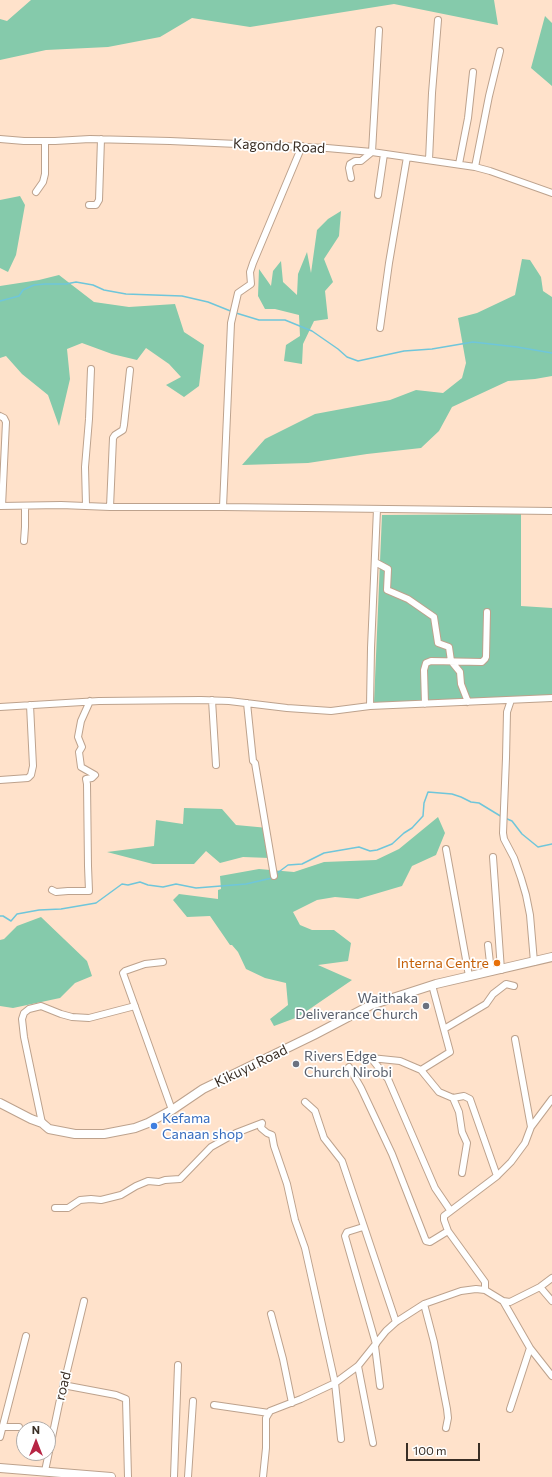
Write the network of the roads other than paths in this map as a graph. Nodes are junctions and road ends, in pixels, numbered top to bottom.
1 (438, 20) dead end
2 (378, 30) dead end
3 (500, 50) dead end
4 (473, 72) dead end
5 (0, 139) edge
6 (101, 139) junction
7 (45, 142) junction
8 (302, 146) junction
9 (372, 152) junction
10 (384, 154) junction
11 (407, 157) junction
12 (429, 160) junction
13 (458, 164) junction
14 (475, 167) junction
15 (351, 178) dead end
16 (36, 192) dead end
17 (552, 193) edge
18 (378, 195) dead end
19 (88, 205) dead end
20 (380, 328) dead end
21 (91, 369) dead end
22 (130, 370) dead end
23 (0, 416) edge
24 (86, 505) junction
25 (1, 506) edge
26 (25, 506) junction
27 (110, 506) junction
28 (222, 506) junction
29 (378, 509) junction
30 (552, 511) edge
31 (24, 541) dead end
32 (375, 562) junction
33 (487, 612) dead end
34 (452, 661) junction
35 (552, 698) edge
36 (212, 700) junction
37 (511, 700) junction
38 (90, 701) junction
39 (499, 701) junction
40 (468, 702) junction
41 (246, 703) junction
42 (424, 704) junction
43 (30, 705) junction
44 (370, 706) junction
45 (0, 707) edge
46 (507, 712) junction
47 (216, 765) dead end
48 (0, 780) edge
49 (446, 849) dead end
50 (493, 857) dead end
51 (274, 876) dead end
52 (52, 890) dead end
53 (488, 945) dead end
54 (552, 957) edge
55 (163, 962) dead end
56 (534, 962) junction
57 (501, 970) junction
58 (491, 972) junction
59 (469, 976) junction
60 (432, 985) junction
61 (514, 986) dead end
62 (135, 1006) junction
63 (444, 1029) junction
64 (514, 1039) dead end
65 (349, 1067) dead end
66 (422, 1070) junction
67 (453, 1098) junction
68 (552, 1099) edge
69 (305, 1102) dead end
70 (0, 1103) edge
71 (172, 1110) junction
72 (42, 1123) junction
73 (531, 1127) junction
74 (462, 1173) dead end
75 (497, 1176) junction
76 (55, 1208) dead end
77 (450, 1210) junction
78 (363, 1226) junction
79 (448, 1231) junction
80 (552, 1278) edge
81 (540, 1287) junction
82 (485, 1290) junction
83 (84, 1301) dead end
84 (503, 1301) junction
85 (552, 1301) edge
86 (424, 1304) junction
87 (271, 1314) dead end
88 (396, 1322) junction
89 (26, 1336) dead end
90 (375, 1345) junction
91 (530, 1348) junction
92 (178, 1365) dead end
93 (358, 1366) junction
94 (552, 1376) edge
95 (335, 1383) junction
96 (63, 1385) junction
97 (380, 1386) dead end
98 (193, 1401) dead end
99 (292, 1403) junction
100 (214, 1405) dead end
101 (510, 1409) dead end
102 (269, 1413) junction
103 (2, 1427) junction
104 (16, 1427) edge
105 (446, 1428) dead end
106 (0, 1437) edge
107 (340, 1439) dead end
108 (373, 1443) dead end
109 (0, 1468) edge
110 (44, 1471) junction
111 (111, 1477) edge
112 (128, 1477) edge
113 (174, 1477) edge
114 (188, 1477) edge
115 (263, 1477) edge

1 - 12 street
2 - 9 street
3 - 14 street
4 - 13 street
5 - 7 street, Kagondo Road
6 - 7 street, Kagondo Road
6 - 8 street, Kagondo Road
6 - 19 street
7 - 16 street
8 - 9 street, Kagondo Road
8 - 28 street
9 - 10 street, Kagondo Road
9 - 15 street
10 - 11 street, Kagondo Road
10 - 18 street
11 - 12 street, Kagondo Road
11 - 20 street
12 - 13 street, Kagondo Road
13 - 14 street, Kagondo Road
14 - 17 street, Kagondo Road
21 - 24 street
22 - 27 street
23 - 25 street
24 - 26 street
24 - 27 street
25 - 26 street
26 - 31 street
27 - 28 street
28 - 29 street
29 - 30 street
29 - 32 street
32 - 34 street
32 - 44 street
33 - 34 street
34 - 40 street
34 - 42 street
35 - 37 street
36 - 38 street
36 - 41 street
36 - 47 street
37 - 39 street
37 - 46 street
38 - 43 street
38 - 52 street
39 - 40 street
39 - 46 street
40 - 42 street
41 - 44 street
41 - 51 street
42 - 44 street
43 - 45 street
43 - 48 street
46 - 56 street
49 - 59 street
50 - 57 street
53 - 58 street
54 - 56 main road, Kikuyu Road
55 - 62 street
56 - 57 main road, Kikuyu Road
57 - 58 main road, Kikuyu Road
58 - 59 main road, Kikuyu Road
59 - 60 main road, Kikuyu Road
60 - 63 street
60 - 71 main road, Kikuyu Road
61 - 63 street
62 - 71 street
62 - 72 street
63 - 66 street
64 - 73 street
65 - 79 street
66 - 67 street
66 - 77 street
67 - 74 street
67 - 75 street
68 - 73 street
69 - 78 street
70 - 72 main road, Kikuyu Road
71 - 72 main road, Kikuyu Road
73 - 75 street
75 - 77 street
76 - 95 street
77 - 79 street
78 - 88 street
78 - 90 street
79 - 82 street
80 - 81 street
81 - 84 street
81 - 85 street
82 - 84 street
82 - 86 street
83 - 96 street, road
84 - 91 street
86 - 88 street
86 - 105 street
87 - 99 street
88 - 90 street
89 - 103 street
90 - 93 street
90 - 97 street
91 - 94 street
91 - 101 street
92 - 113 street
93 - 95 street
93 - 108 street
95 - 99 street
95 - 107 street
96 - 110 street, road
96 - 112 street
98 - 114 street
99 - 102 street
100 - 102 street
102 - 115 street
103 - 104 street
103 - 106 street
109 - 110 main road
110 - 111 main road

